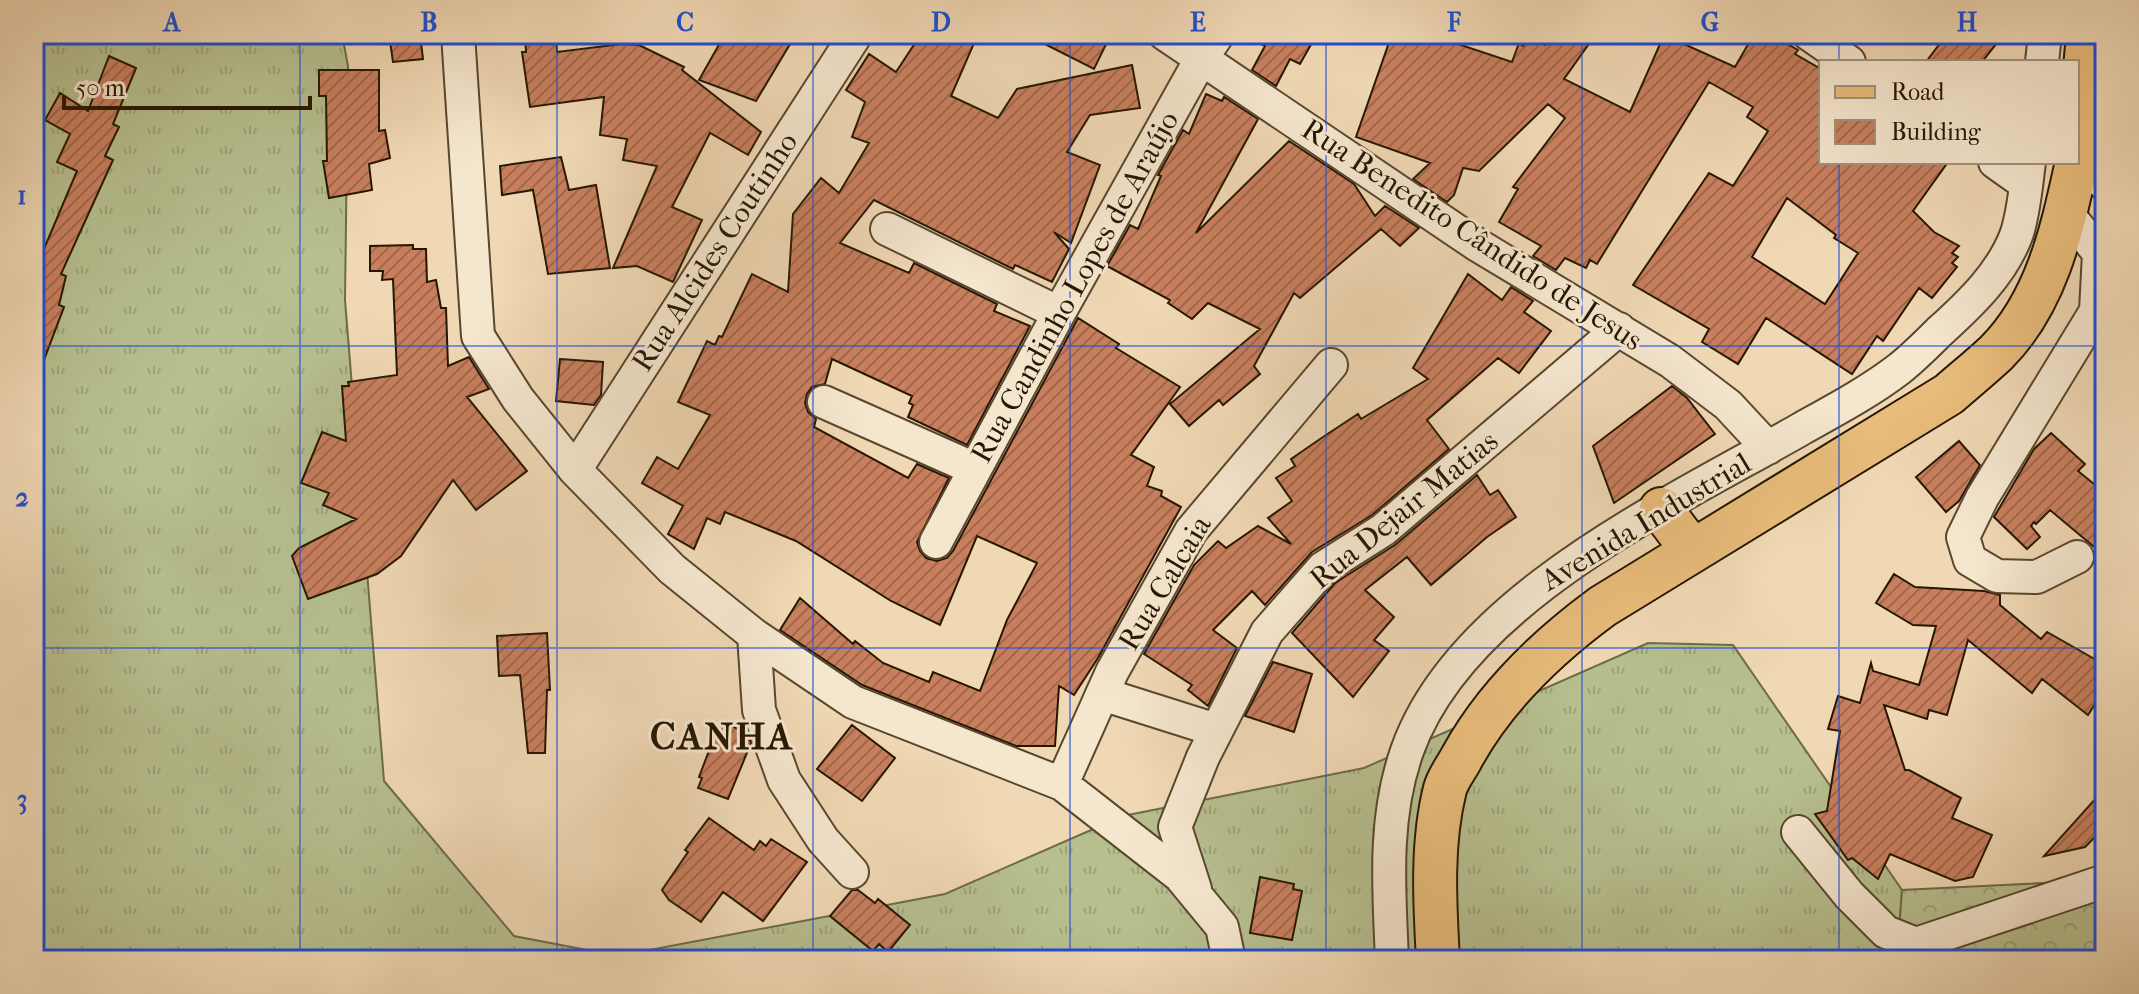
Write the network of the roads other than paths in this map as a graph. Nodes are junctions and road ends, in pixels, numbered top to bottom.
1 (458, 34) edge
2 (856, 34) edge
3 (1165, 34) edge
4 (1809, 34) edge
5 (2045, 34) edge
6 (2088, 34) edge
7 (1209, 46) edge
8 (1846, 60) edge
9 (2042, 60) edge
10 (2079, 137) edge
11 (2079, 162) edge
12 (2001, 164) edge
13 (2076, 164) edge
14 (2028, 173) edge
15 (2105, 184) edge
16 (2066, 212) junction
17 (887, 229) dead end
18 (1059, 313) junction
19 (1619, 329) junction
20 (1331, 365) dead end
21 (824, 402) dead end
22 (1768, 448) junction
23 (975, 469) junction
24 (575, 470) junction
25 (1661, 509) junction
26 (936, 542) dead end
27 (1692, 550) junction
28 (2077, 557) dead end
29 (754, 635) junction
30 (1102, 694) junction
31 (1216, 730) junction
32 (1062, 784) junction
33 (1798, 832) dead end
34 (852, 872) dead end
35 (2105, 881) edge
36 (1197, 896) junction
37 (1229, 960) edge
38 (1392, 960) edge
39 (1438, 960) edge

1 - 24 street
2 - 24 street, Rua Alcides Coutinho
3 - 7 street, Rua Benedito Cândido de Jesus
4 - 8 street
5 - 9 street
6 - 10 main road, Avenida Industrial
7 - 18 street, Rua Candinho Lopes de Araújo
7 - 19 street, Rua Benedito Cândido de Jesus
11 - 15 street
12 - 14 street
13 - 16 main road, Avenida Industrial
14 - 22 street, Avenida Industrial
16 - 27 main road, Avenida Industrial
16 - 28 street
17 - 18 street
18 - 23 street, Rua Candinho Lopes de Araújo
19 - 22 street, Rua Benedito Cândido de Jesus
19 - 31 street, Rua Dejair Matias
20 - 30 street, Rua Calcaia
21 - 23 street
22 - 25 street, Avenida Industrial
23 - 26 street, Rua Candinho Lopes de Araújo
24 - 29 street
25 - 27 main road
25 - 38 street, Avenida Industrial
27 - 39 main road, Avenida Industrial
29 - 32 street
29 - 34 street
30 - 31 street
30 - 32 street, Rua Calcaia
31 - 36 street, Rua Dejair Matias
32 - 36 street
33 - 35 street
36 - 37 street

